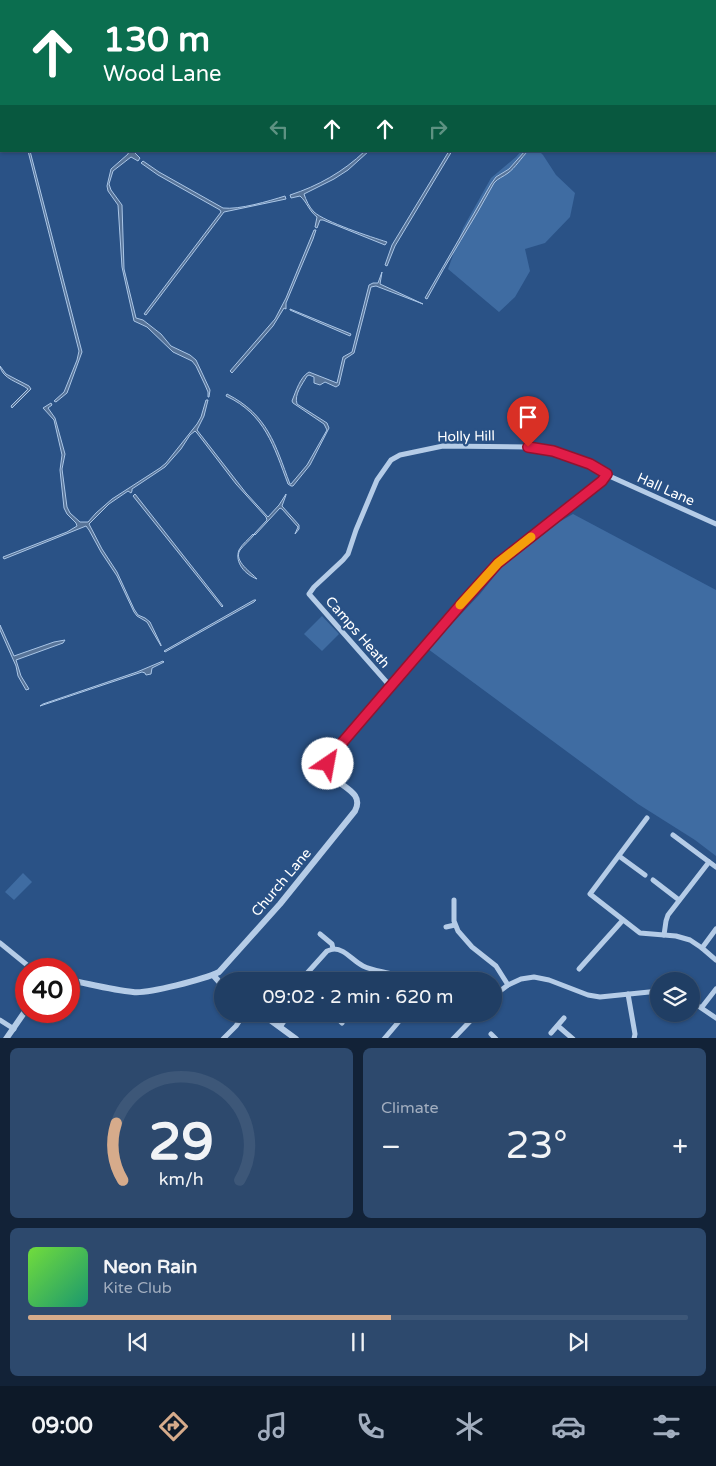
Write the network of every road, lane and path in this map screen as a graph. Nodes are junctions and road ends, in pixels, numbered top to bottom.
1 (607, 474) junction
2 (716, 524) edge
3 (309, 594) joint
4 (390, 686) junction
5 (647, 818) dead end
6 (673, 835) dead end
7 (619, 856) junction
8 (709, 862) junction
9 (716, 868) edge
10 (645, 875) dead end
11 (653, 880) dead end
12 (454, 900) dead end
13 (679, 900) junction
14 (623, 920) junction
15 (455, 925) junction
16 (446, 927) dead end
17 (716, 929) edge
18 (320, 934) dead end
19 (664, 935) junction
20 (0, 943) edge
21 (702, 948) junction
22 (333, 949) junction
23 (18, 958) edge
24 (716, 960) edge
25 (579, 969) dead end
26 (308, 972) edge
27 (383, 972) edge
28 (213, 975) joint
29 (80, 982) edge
30 (508, 985) junction
31 (716, 989) edge
32 (502, 990) edge
33 (650, 992) edge
34 (628, 994) junction
35 (702, 1008) joint
36 (564, 1018) dead end
37 (716, 1018) edge
38 (0, 1020) edge
39 (239, 1022) edge
40 (273, 1022) edge
41 (283, 1022) edge
42 (398, 1022) edge
43 (469, 1022) edge
44 (18, 1023) edge
45 (394, 1026) junction
46 (558, 1026) junction
47 (280, 1027) junction
48 (14, 1029) junction
49 (400, 1031) dead end
50 (552, 1033) dead end
51 (491, 1034) dead end
52 (6, 1038) edge
53 (223, 1038) edge
54 (296, 1038) edge
55 (384, 1038) edge
56 (453, 1038) edge
57 (496, 1038) edge
58 (573, 1038) edge
59 (634, 1038) edge

1 - 2 street, Hall Lane
1 - 3 street, Holly Hill
1 - 4 street
3 - 4 street, Camps Heath
4 - 28 street, Church Lane
5 - 7 street
6 - 8 street
7 - 10 street
7 - 14 street
8 - 9 street
8 - 13 street
11 - 13 street
12 - 15 street
13 - 19 street
14 - 19 street
14 - 25 street
15 - 16 street
15 - 30 street
17 - 21 street
18 - 22 street
19 - 21 street
20 - 23 street
21 - 24 street
22 - 26 street
22 - 27 street
28 - 29 street, Church Lane
30 - 32 street
30 - 34 street
31 - 35 street
33 - 34 street
34 - 59 street
35 - 37 street
36 - 46 street
38 - 48 street
39 - 53 street
40 - 47 street
41 - 47 street
42 - 45 street
43 - 56 street
44 - 48 street
45 - 49 street
45 - 55 street
46 - 50 street
46 - 58 street
47 - 54 street
48 - 52 street
51 - 57 street

